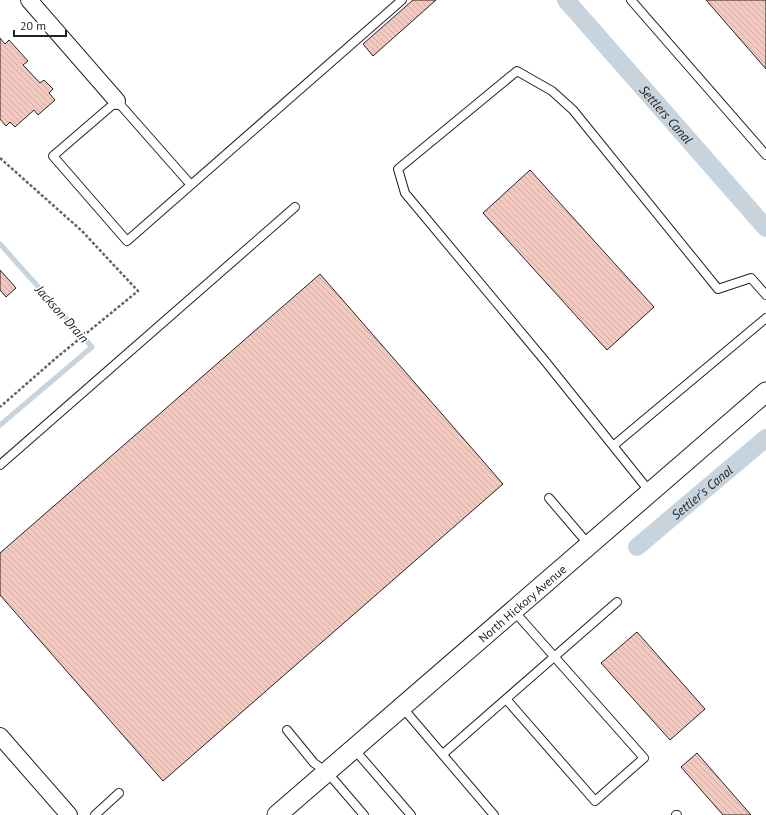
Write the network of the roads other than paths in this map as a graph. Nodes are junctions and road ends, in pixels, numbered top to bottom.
1 (29, 0) edge
2 (402, 0) edge
3 (631, 0) edge
4 (117, 101) junction
5 (766, 155) edge
6 (191, 185) junction
7 (295, 208) dead end
8 (766, 296) edge
9 (766, 318) edge
10 (766, 392) edge
11 (613, 446) junction
12 (0, 464) edge
13 (650, 492) junction
14 (549, 498) dead end
15 (589, 545) junction
16 (617, 602) dead end
17 (513, 610) junction
18 (554, 657) junction
19 (506, 699) junction
20 (402, 707) junction
21 (287, 730) dead end
22 (0, 736) edge
23 (354, 749) junction
24 (443, 754) junction
25 (327, 772) junction
26 (119, 793) dead end
27 (69, 815) edge
28 (95, 815) edge
29 (277, 815) edge
30 (364, 815) edge
31 (411, 815) edge
32 (494, 815) edge

1 - 4 street
2 - 6 lane
3 - 5 lane
4 - 6 lane
4 - 6 lane
7 - 12 lane
8 - 11 lane
9 - 11 lane
10 - 13 street, North Hickory Avenue
11 - 13 lane
13 - 15 street, North Hickory Avenue
14 - 15 lane
15 - 17 street, North Hickory Avenue
16 - 18 lane
17 - 18 lane
17 - 20 street, North Hickory Avenue
18 - 19 lane
18 - 19 lane
19 - 24 lane
20 - 23 street, North Hickory Avenue
20 - 24 lane
21 - 25 lane
22 - 27 street
23 - 25 street, North Hickory Avenue
23 - 31 lane
24 - 32 lane
25 - 29 street, North Hickory Avenue
25 - 30 lane
26 - 28 lane

